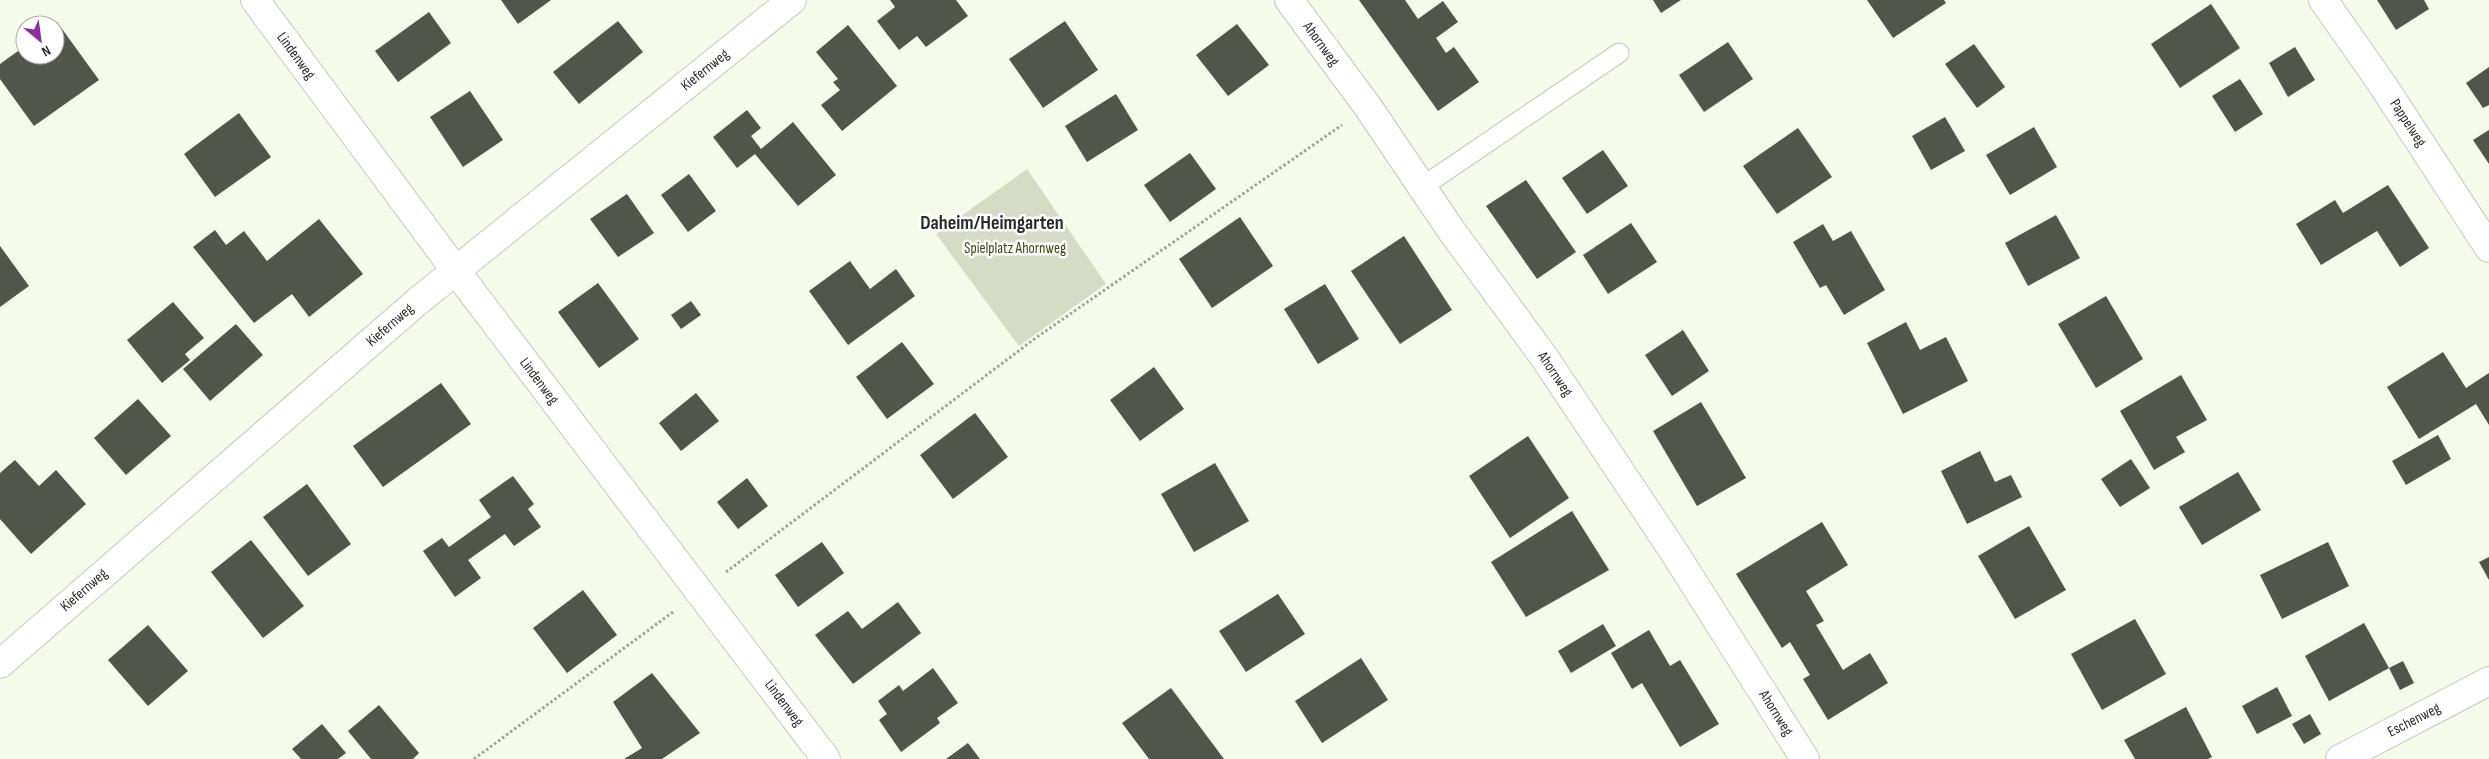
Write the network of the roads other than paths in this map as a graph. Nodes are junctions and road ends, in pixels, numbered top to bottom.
1 (255, 0) edge
2 (792, 0) edge
3 (1289, 0) edge
4 (2323, 0) edge
5 (1619, 53) dead end
6 (1422, 187) junction
7 (2489, 248) edge
8 (456, 271) junction
9 (0, 664) edge
10 (2489, 681) edge
11 (826, 759) edge
12 (1805, 759) edge
13 (2340, 759) edge

1 - 8 street, Lindenweg
2 - 8 street, Kiefernweg
3 - 6 street, Ahornweg
4 - 7 street, Pappelweg
5 - 6 lane
6 - 12 street, Ahornweg
8 - 9 street, Kiefernweg
8 - 11 street, Lindenweg
10 - 13 street, Eschenweg

